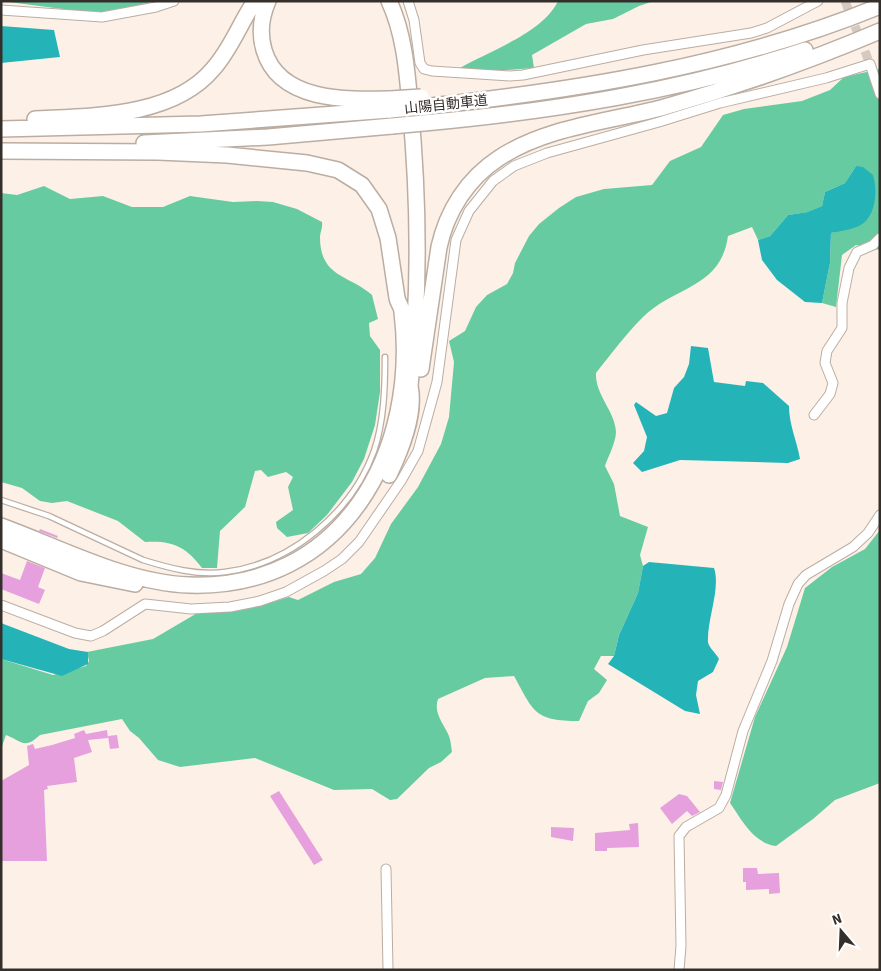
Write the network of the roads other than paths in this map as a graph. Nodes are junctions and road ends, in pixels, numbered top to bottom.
1 (174, 1) edge
2 (255, 1) edge
3 (268, 1) edge
4 (379, 1) edge
5 (389, 1) edge
6 (408, 1) edge
7 (818, 1) edge
8 (880, 6) edge
9 (1, 10) edge
10 (880, 24) edge
11 (880, 31) edge
12 (880, 94) edge
13 (390, 104) junction
14 (1, 121) edge
15 (1, 129) edge
16 (1, 145) edge
17 (1, 151) edge
18 (880, 238) edge
19 (402, 309) junction
20 (385, 357) dead end
21 (412, 396) junction
22 (814, 415) dead end
23 (1, 500) edge
24 (880, 515) edge
25 (1, 526) edge
26 (1, 540) edge
27 (1, 605) edge
28 (386, 869) dead end
29 (388, 970) edge
30 (679, 970) edge

1 - 9 street
2 - 14 highway
3 - 13 highway
4 - 19 highway
5 - 21 highway
6 - 7 street
8 - 13 highway, 山陽自動車道, bridge
10 - 16 highway, 山陽自動車道, bridge
11 - 21 highway
12 - 27 street
13 - 15 highway, 山陽自動車道
17 - 19 highway
18 - 22 street
19 - 25 highway
20 - 23 lane
21 - 26 highway
24 - 30 street
28 - 29 street

